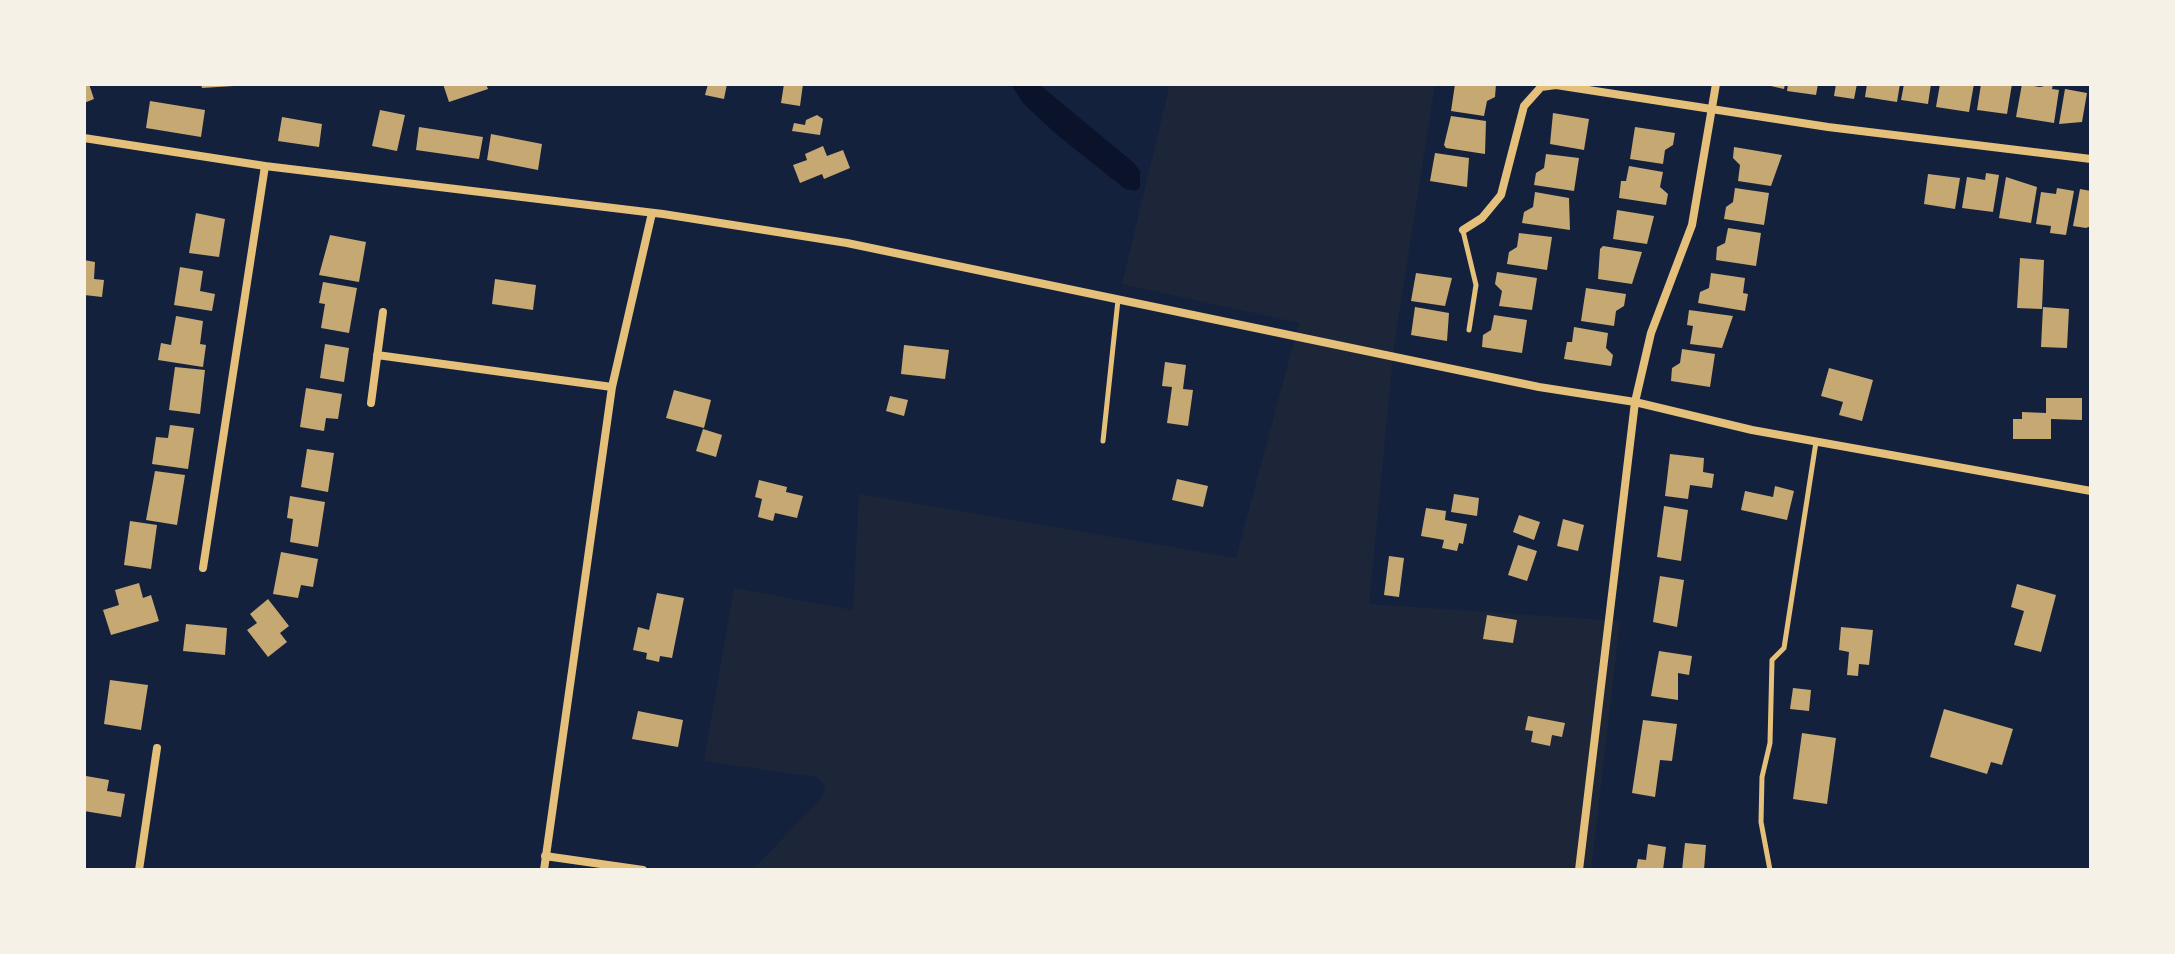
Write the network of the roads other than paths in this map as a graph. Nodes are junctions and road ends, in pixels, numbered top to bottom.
1 (1716, 84) edge
2 (1540, 85) edge
3 (1712, 109) junction
4 (84, 138) edge
5 (2091, 159) edge
6 (265, 166) junction
7 (652, 213) junction
8 (1463, 230) joint
9 (1118, 300) junction
10 (383, 312) dead end
11 (1469, 330) dead end
12 (377, 355) junction
13 (612, 387) junction
14 (1635, 402) junction
15 (371, 403) dead end
16 (1103, 441) dead end
17 (1816, 442) junction
18 (2091, 491) edge
19 (203, 568) dead end
20 (157, 748) dead end
21 (545, 856) junction
22 (139, 870) edge
23 (544, 870) edge
24 (643, 870) edge
25 (1579, 870) edge
26 (1770, 870) edge

1 - 3 street
2 - 3 street
2 - 8 street
3 - 5 street
3 - 14 street
4 - 6 street
6 - 7 street
6 - 19 street
7 - 9 street
7 - 13 street
8 - 11 lane
9 - 14 street
9 - 16 lane
10 - 12 street
12 - 13 street
12 - 15 street
13 - 21 street
14 - 17 street
14 - 25 street
17 - 18 street
17 - 26 lane
20 - 22 street
21 - 23 street
21 - 24 street

